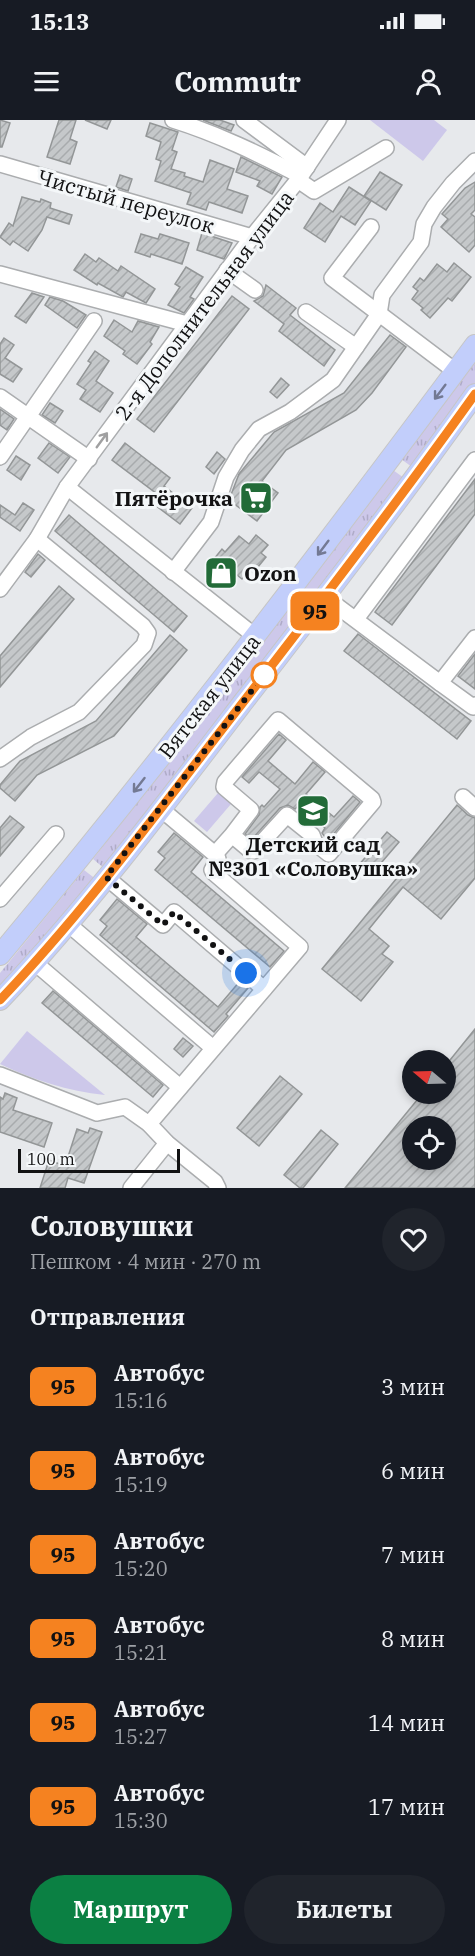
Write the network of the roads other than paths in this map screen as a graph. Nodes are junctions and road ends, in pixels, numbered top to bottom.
1 (173, 120) edge
2 (244, 120) edge
3 (338, 120) edge
4 (387, 148) dead end
5 (475, 161) edge
6 (0, 164) edge
7 (302, 174) junction
8 (371, 227) dead end
9 (252, 237) junction
10 (227, 270) junction
11 (0, 274) edge
12 (255, 290) dead end
13 (306, 312) dead end
14 (380, 314) junction
15 (94, 321) dead end
16 (187, 324) junction
17 (475, 345) edge
18 (356, 347) junction
19 (455, 371) junction
20 (475, 394) edge
21 (0, 397) edge
22 (29, 416) junction
23 (0, 457) edge
24 (89, 459) junction
25 (475, 460) edge
26 (388, 462) junction
27 (413, 479) junction
28 (67, 487) junction
29 (37, 539) junction
30 (173, 572) junction
31 (0, 589) edge
32 (326, 597) junction
33 (356, 619) junction
34 (256, 637) junction
35 (475, 638) edge
36 (440, 683) junction
37 (475, 705) edge
38 (0, 759) edge
39 (463, 797) dead end
40 (475, 808) edge
41 (161, 809) junction
42 (56, 834) dead end
43 (232, 836) junction
44 (215, 854) junction
45 (82, 856) junction
46 (106, 877) junction
47 (0, 899) edge
48 (67, 923) junction
49 (0, 955) edge
50 (34, 962) junction
51 (264, 988) junction
52 (0, 1000) edge
53 (213, 1048) junction
54 (0, 1075) edge
55 (180, 1087) junction
56 (149, 1124) junction
57 (167, 1143) junction
58 (131, 1188) edge
59 (218, 1188) edge

1 - 7 street
2 - 7 street
3 - 7 street, 2-я Дополнительная улица
4 - 7 street
5 - 14 street
6 - 9 street, Чистый переулок
7 - 9 street, 2-я Дополнительная улица
8 - 14 street
9 - 10 street, 2-я Дополнительная улица
10 - 12 street
10 - 16 street, 2-я Дополнительная улица
11 - 16 street
13 - 18 street
14 - 18 street
14 - 19 street
15 - 22 street
24 -> 16 street, 2-я Дополнительная улица
17 - 19 main road, Вятская улица
18 - 30 street
19 -> 26 main road, Вятская улица
20 - 27 main road, Вятская улица
21 - 22 street
22 - 23 street
22 - 24 street
24 - 28 street, 2-я Дополнительная улица
25 - 33 street
26 - 27 main road
26 -> 34 main road, Вятская улица
27 - 32 main road, Вятская улица
28 - 29 street, 2-я Дополнительная улица
28 - 30 street
29 - 31 street, 2-я Дополнительная улица
29 - 38 street
30 - 34 street
32 - 33 street
32 - 41 main road, Вятская улица
33 - 36 street
34 -> 45 main road, Вятская улица
35 - 36 street
36 - 37 street
39 - 40 street
41 - 44 street
41 - 46 main road, Вятская улица
42 - 47 street
43 - 43 street
43 - 44 street
44 - 51 street
45 - 46 main road
45 - 49 main road, Вятская улица
46 - 48 main road, Вятская улица
46 - 51 street
48 - 50 main road, Вятская улица
48 - 53 street
50 - 52 main road, Вятская улица
50 - 55 street
51 - 53 street
53 - 55 street
54 - 56 street
55 - 56 street
56 - 57 street
57 - 58 street
57 - 59 street

